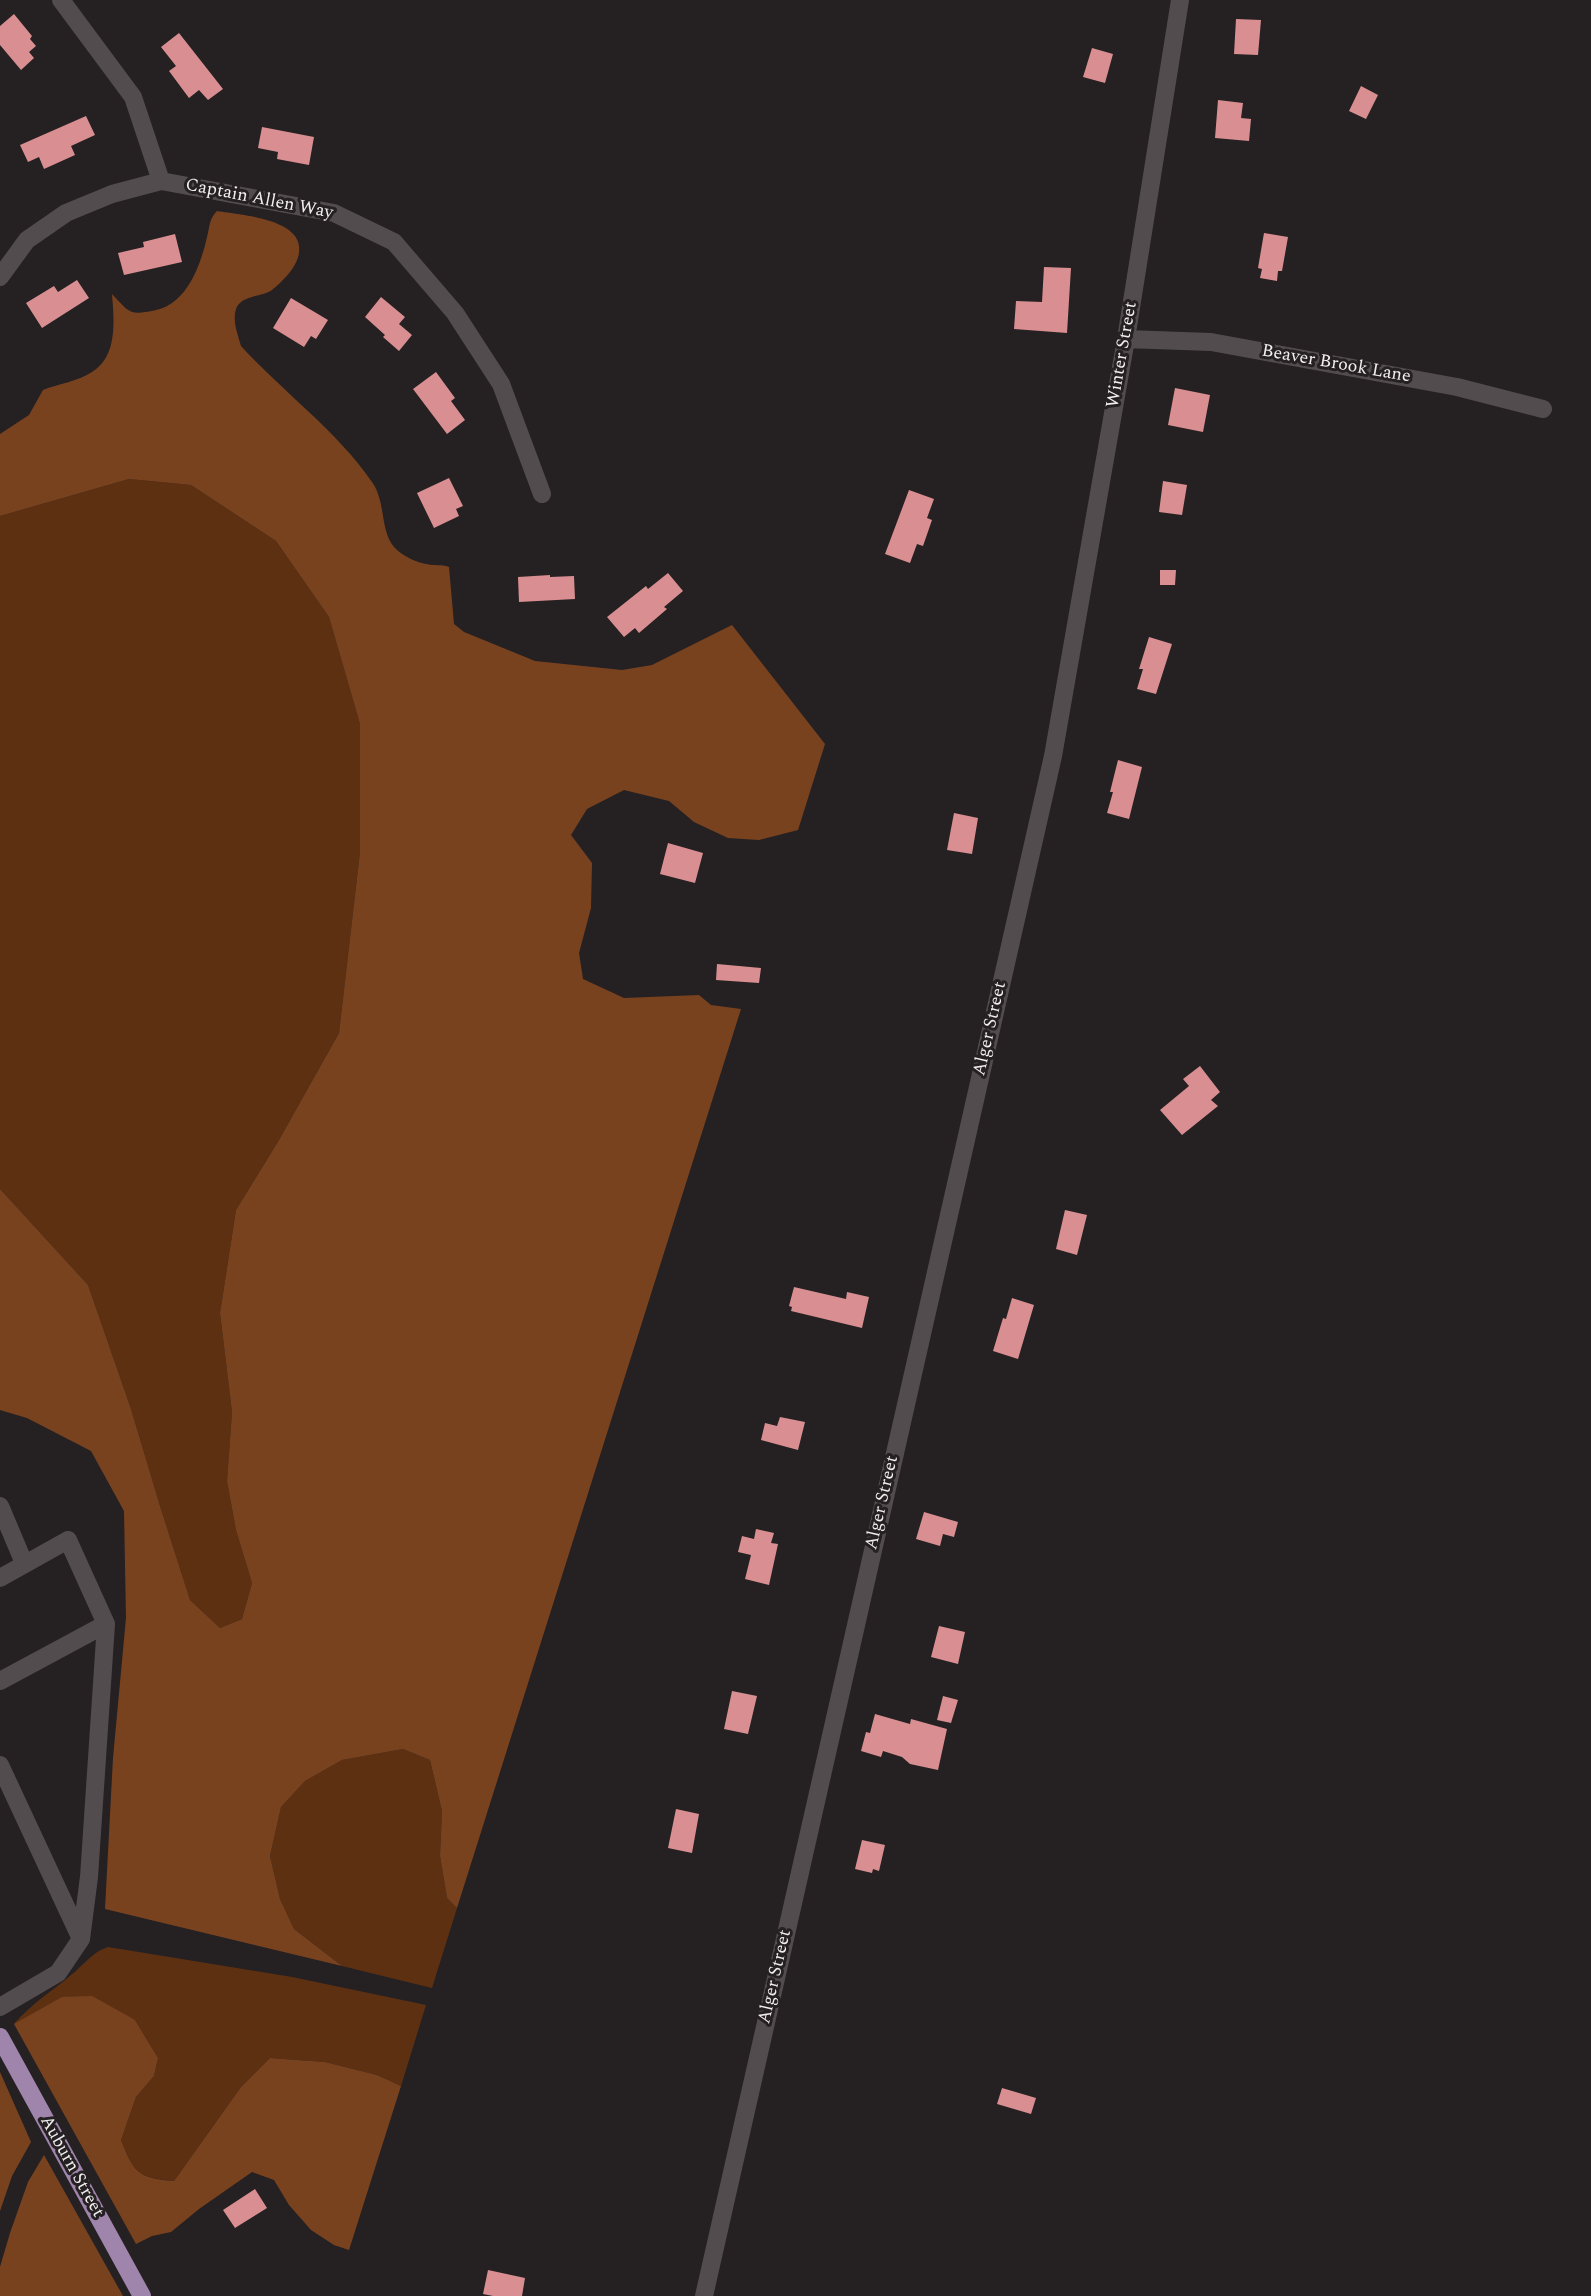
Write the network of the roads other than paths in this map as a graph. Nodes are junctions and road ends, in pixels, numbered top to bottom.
1 (61, 0) edge
2 (1180, 0) edge
3 (161, 181) junction
4 (0, 277) edge
5 (1126, 339) junction
6 (1543, 409) dead end
7 (542, 494) dead end
8 (1061, 709) joint
9 (0, 1506) edge
10 (24, 1563) junction
11 (0, 1578) edge
12 (106, 1624) junction
13 (0, 1681) edge
14 (0, 1765) edge
15 (81, 1939) junction
16 (0, 2007) edge
17 (0, 2037) edge
18 (141, 2296) edge
19 (704, 2296) edge

1 - 3 street
2 - 5 street, Winter Street
3 - 4 street, Captain Allen Way
3 - 7 street, Captain Allen Way
5 - 6 street, Beaver Brook Lane
5 - 8 street, Winter Street
8 - 19 street, Alger Street
9 - 10 street
10 - 11 street
10 - 12 street
12 - 13 street
12 - 15 street
14 - 15 street
15 - 16 street
17 - 18 main road, Auburn Street

